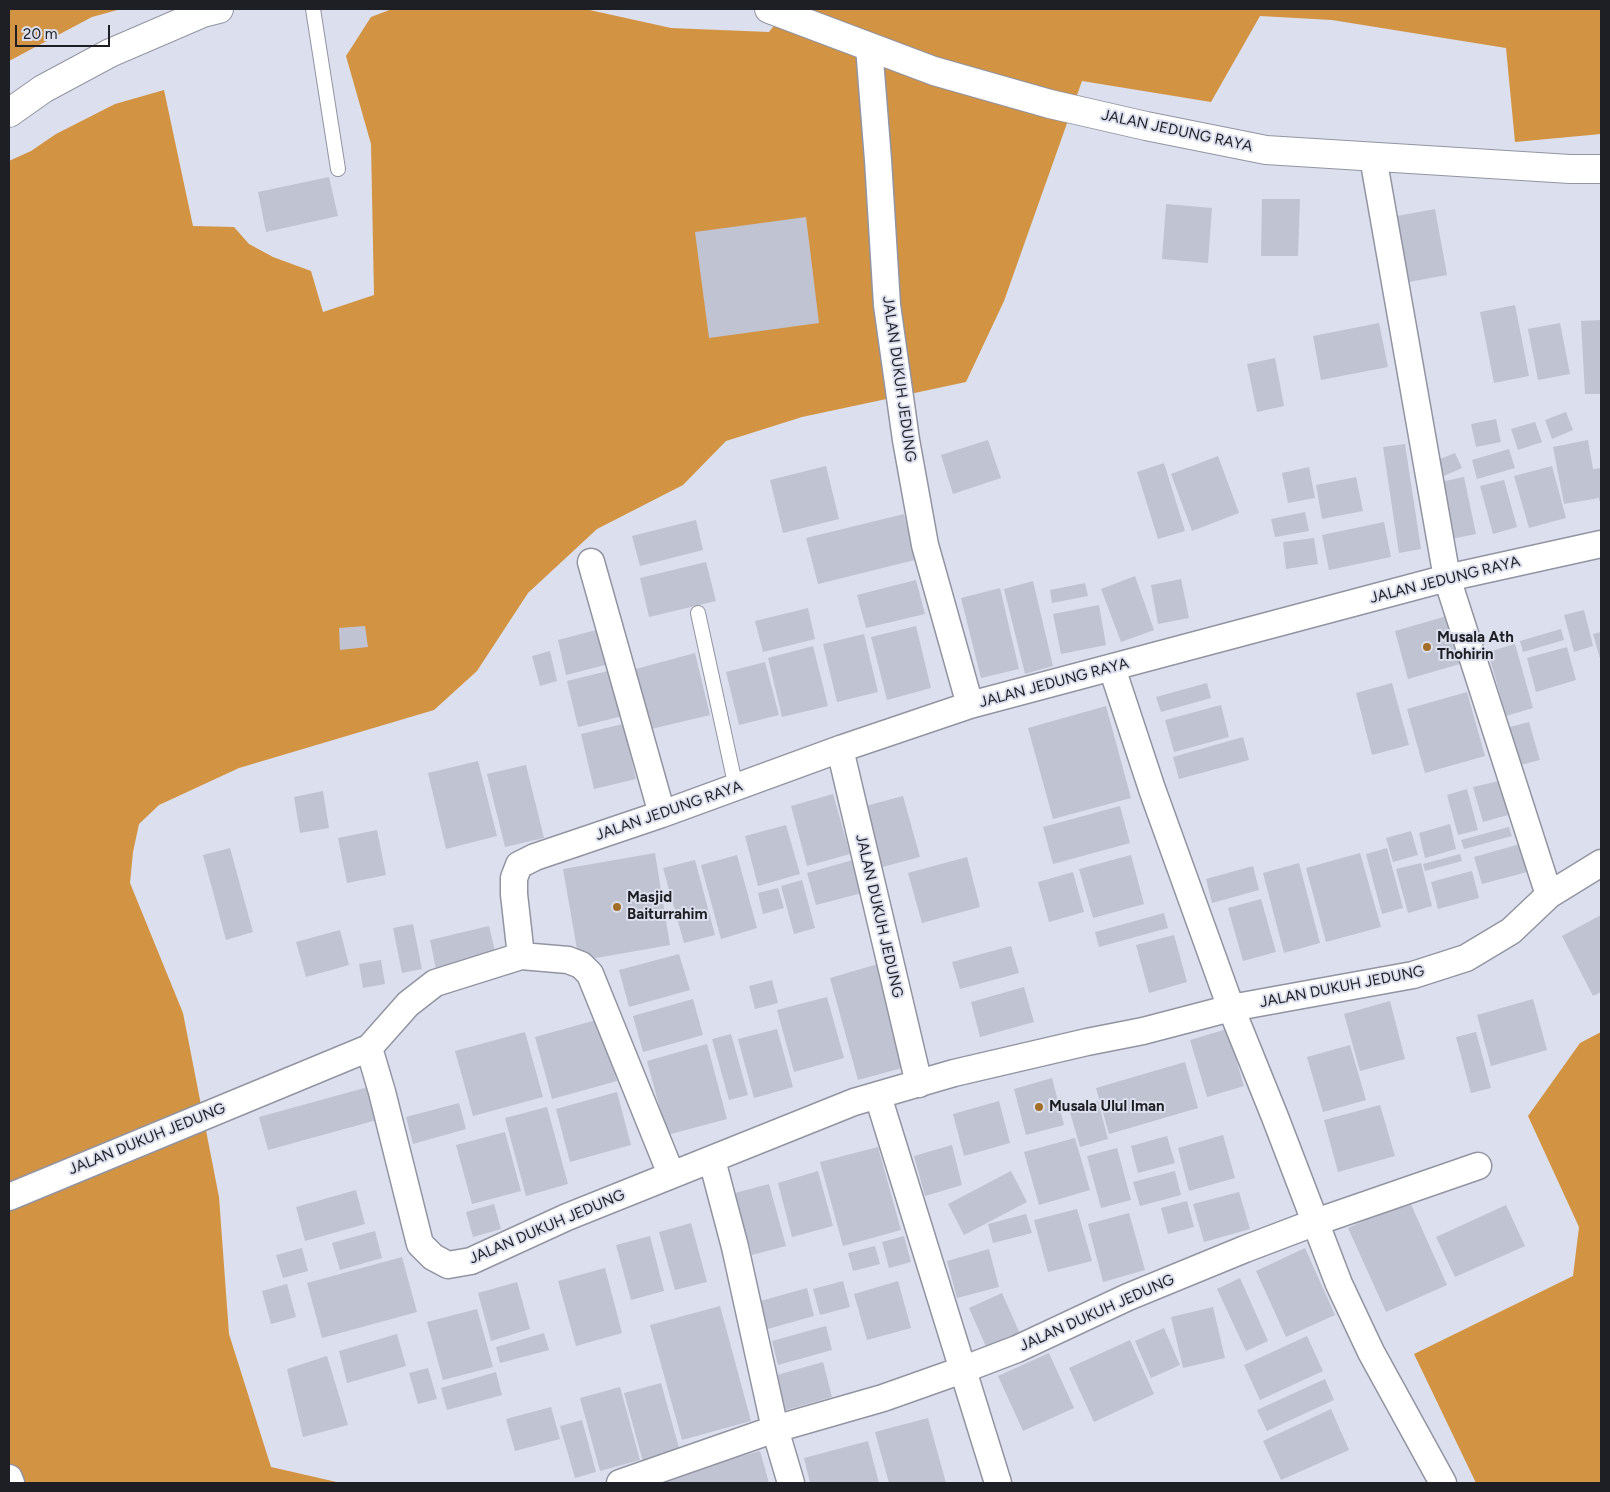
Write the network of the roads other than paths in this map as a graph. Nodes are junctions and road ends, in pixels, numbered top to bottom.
1 (219, 9) edge
2 (313, 9) edge
3 (769, 9) edge
4 (869, 47) junction
5 (9, 113) edge
6 (1373, 157) junction
7 (338, 169) dead end
8 (1601, 169) edge
9 (1601, 544) edge
10 (591, 562) dead end
11 (1447, 578) junction
12 (698, 614) dead end
13 (1112, 668) junction
14 (970, 705) junction
15 (840, 749) junction
16 (736, 788) junction
17 (662, 814) junction
18 (1601, 863) edge
19 (1549, 895) junction
20 (521, 956) junction
21 (1231, 1008) junction
22 (369, 1048) junction
23 (919, 1084) junction
24 (878, 1096) junction
25 (712, 1160) junction
26 (1478, 1166) dead end
27 (671, 1174) junction
28 (9, 1197) edge
29 (1316, 1222) junction
30 (962, 1370) junction
31 (776, 1429) junction
32 (9, 1478) edge
33 (11, 1483) edge
34 (620, 1483) edge
35 (791, 1483) edge
36 (998, 1483) edge
37 (1443, 1483) edge

1 - 5 street
2 - 7 lane
3 - 4 street, JALAN JEDUNG RAYA
4 - 6 street, JALAN JEDUNG RAYA
4 - 14 street, JALAN DUKUH JEDUNG
6 - 8 street, JALAN JEDUNG RAYA
6 - 11 street
9 - 11 street, JALAN JEDUNG RAYA
10 - 17 street
11 - 13 street, JALAN JEDUNG RAYA
11 - 19 street
12 - 16 lane
13 - 14 street, JALAN JEDUNG RAYA
13 - 21 street
14 - 15 street, JALAN JEDUNG RAYA
15 - 16 street, JALAN JEDUNG RAYA
15 - 23 street, JALAN DUKUH JEDUNG
16 - 17 street, JALAN JEDUNG RAYA
17 - 20 street, JALAN JEDUNG RAYA
18 - 19 street, JALAN DUKUH JEDUNG
19 - 21 street, JALAN DUKUH JEDUNG
20 - 22 street, JALAN DUKUH JEDUNG
20 - 27 street, JALAN DUKUH JEDUNG
21 - 23 street, JALAN DUKUH JEDUNG
21 - 29 street
22 - 27 street, JALAN DUKUH JEDUNG
22 - 28 street, JALAN DUKUH JEDUNG
23 - 24 street, JALAN DUKUH JEDUNG
24 - 25 street, JALAN DUKUH JEDUNG
24 - 30 street
25 - 27 street, JALAN DUKUH JEDUNG
25 - 31 street
26 - 29 street, JALAN DUKUH JEDUNG
29 - 30 street, JALAN DUKUH JEDUNG
29 - 37 street
30 - 31 street, JALAN DUKUH JEDUNG
30 - 36 street
31 - 34 street, JALAN DUKUH JEDUNG
31 - 35 street
32 - 33 street

